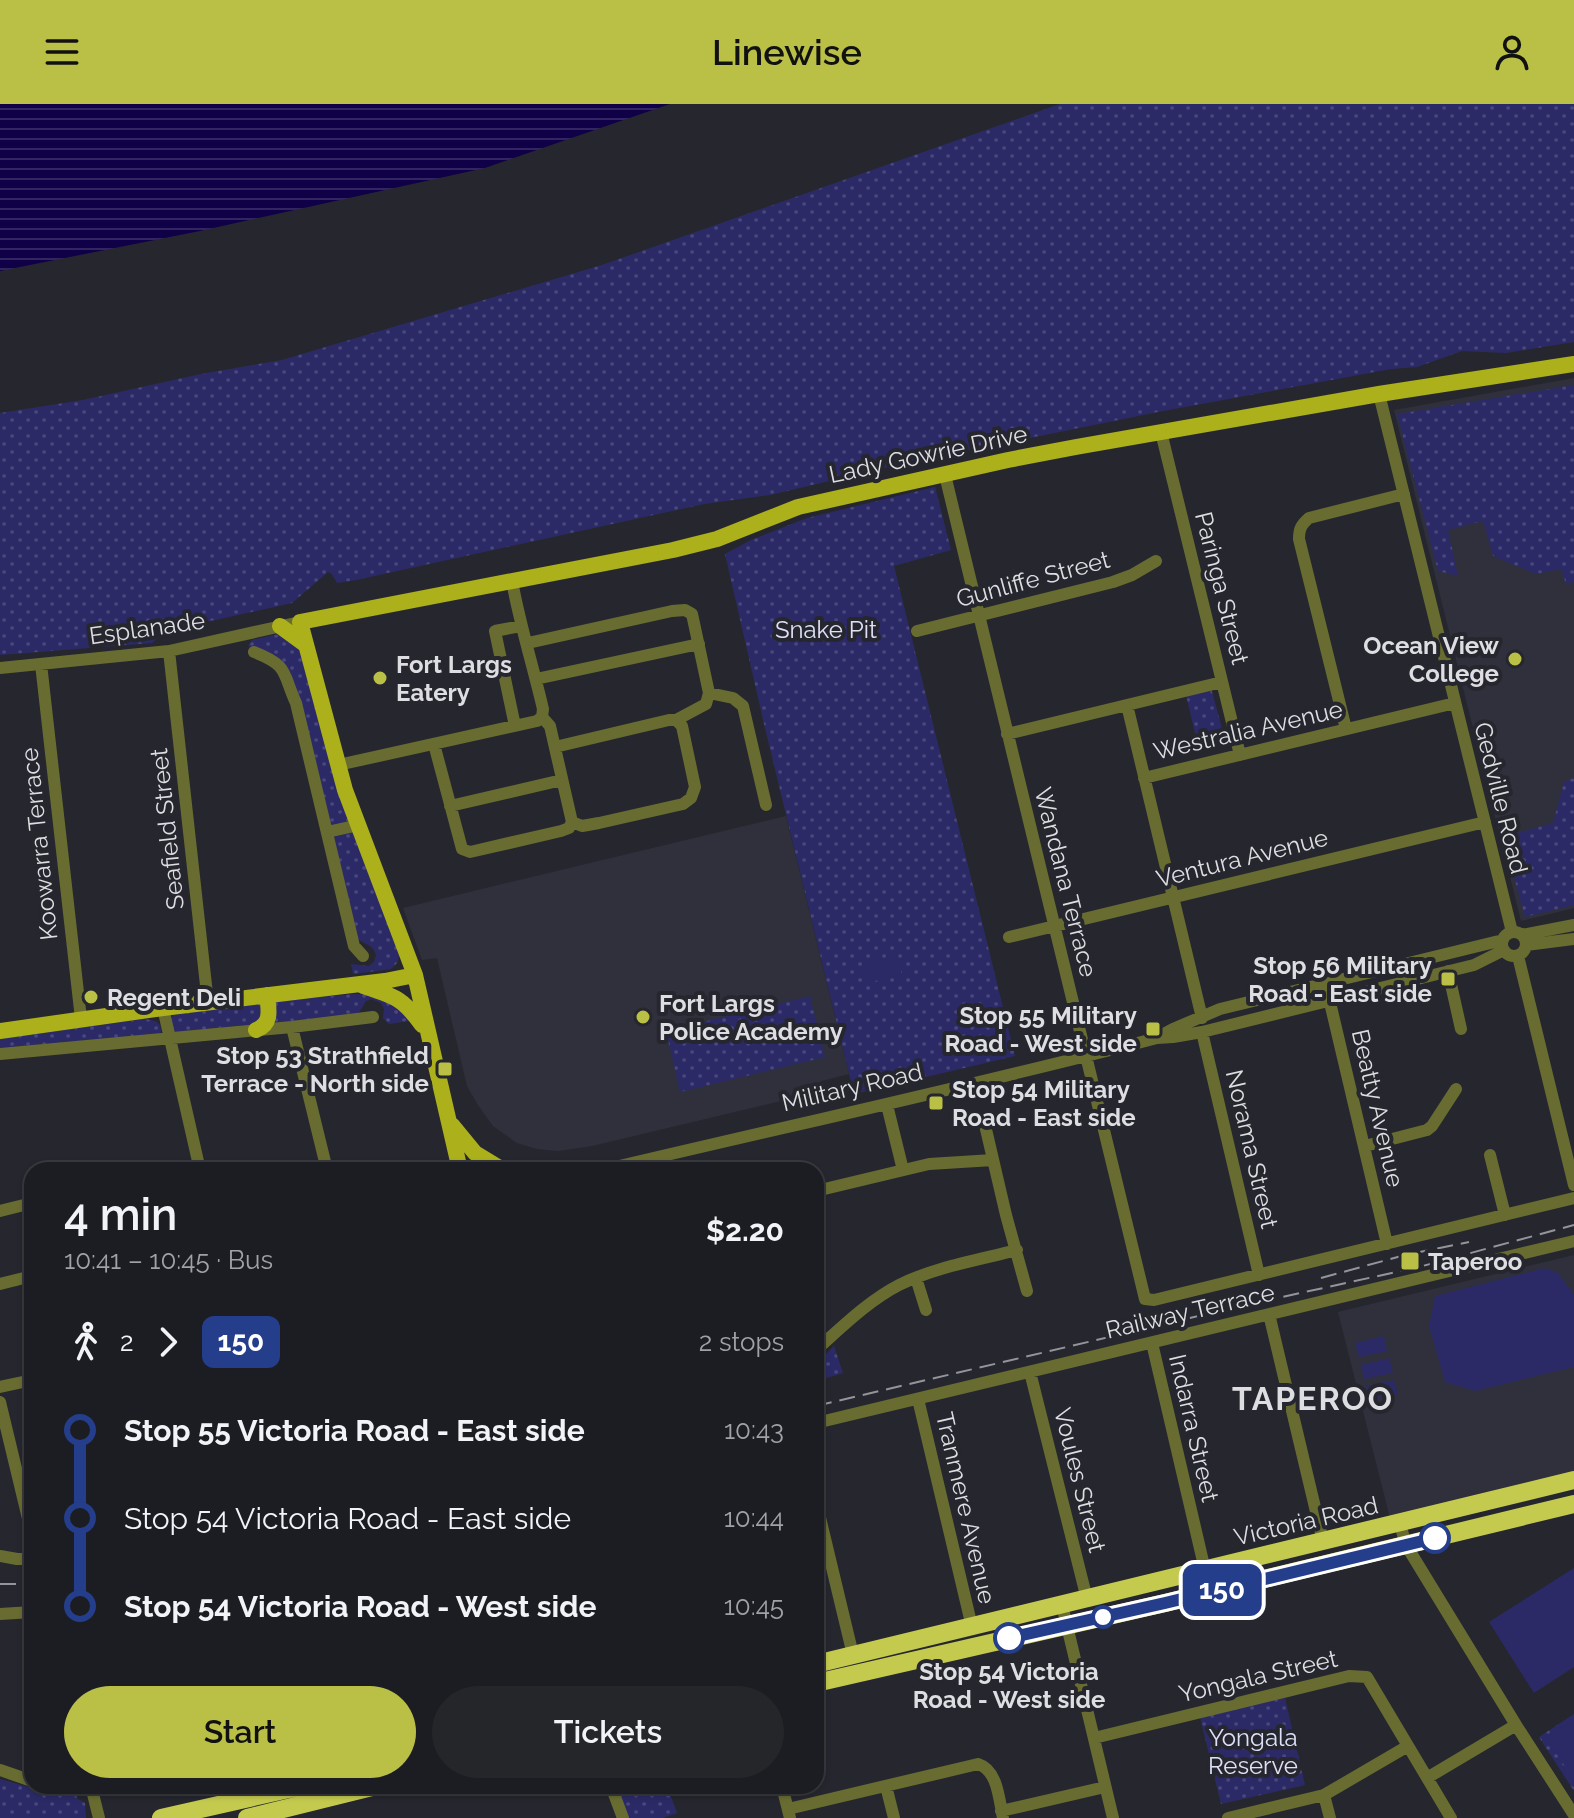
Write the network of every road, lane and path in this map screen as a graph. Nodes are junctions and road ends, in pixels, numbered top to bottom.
1 (1574, 364) edge
2 (1379, 394) junction
3 (1161, 432) junction
4 (945, 475) junction
5 (1404, 494) junction
6 (1156, 561) dead end
7 (512, 581) junction
8 (979, 616) junction
9 (318, 619) junction
10 (300, 622) junction
11 (280, 626) junction
12 (521, 626) junction
13 (917, 631) dead end
14 (528, 643) junction
15 (699, 644) junction
16 (306, 646) junction
17 (169, 651) junction
18 (254, 652) dead end
19 (41, 664) junction
20 (0, 668) edge
21 (536, 679) junction
22 (1222, 682) junction
23 (709, 693) junction
24 (1455, 703) junction
25 (1127, 705) junction
26 (542, 717) junction
27 (676, 720) junction
28 (515, 726) junction
29 (1346, 729) junction
30 (1007, 734) junction
31 (434, 744) junction
32 (555, 747) junction
33 (1240, 755) junction
34 (338, 765) junction
35 (1144, 778) junction
36 (562, 780) junction
37 (766, 805) dead end
38 (450, 806) junction
39 (572, 822) junction
40 (1485, 822) junction
41 (359, 825) junction
42 (327, 832) junction
43 (1173, 897) junction
44 (1574, 925) edge
45 (1054, 926) junction
46 (1009, 937) dead end
47 (1574, 939) edge
48 (1514, 943) junction
49 (363, 956) dead end
50 (1448, 971) junction
51 (415, 975) junction
52 (359, 984) junction
53 (1325, 984) junction
54 (267, 995) junction
55 (1329, 1000) junction
56 (208, 1003) junction
57 (163, 1008) junction
58 (373, 1017) dead end
59 (1202, 1018) junction
60 (81, 1019) junction
61 (292, 1027) junction
62 (1461, 1029) dead end
63 (256, 1030) junction
64 (0, 1031) edge
65 (1202, 1032) junction
66 (428, 1033) junction
67 (168, 1038) junction
68 (1157, 1038) junction
69 (0, 1054) edge
70 (1086, 1057) junction
71 (1456, 1089) dead end
72 (887, 1105) junction
73 (448, 1120) junction
74 (985, 1125) dead end
75 (1365, 1146) junction
76 (1490, 1155) dead end
77 (993, 1160) junction
78 (198, 1162) edge
79 (325, 1162) edge
80 (458, 1162) edge
81 (490, 1162) edge
82 (664, 1162) edge
83 (903, 1170) junction
84 (1574, 1185) edge
85 (824, 1189) edge
86 (1574, 1198) edge
87 (24, 1205) edge
88 (0, 1211) edge
89 (1505, 1215) junction
90 (1574, 1241) edge
91 (1387, 1244) junction
92 (1017, 1250) junction
93 (1259, 1275) junction
94 (24, 1278) edge
95 (916, 1278) junction
96 (0, 1284) edge
97 (1027, 1291) dead end
98 (1145, 1299) joint
99 (926, 1310) dead end
100 (1269, 1314) junction
101 (824, 1343) edge
102 (1152, 1343) junction
103 (1030, 1372) junction
104 (24, 1382) edge
105 (0, 1387) edge
106 (918, 1399) junction
107 (0, 1402) edge
108 (2, 1419) edge
109 (824, 1421) edge
110 (1574, 1480) edge
111 (24, 1504) edge
112 (1574, 1504) edge
113 (1400, 1524) junction
114 (824, 1534) edge
115 (1323, 1541) junction
116 (1406, 1545) junction
117 (0, 1556) edge
118 (24, 1559) edge
119 (1205, 1570) junction
120 (1087, 1599) junction
121 (1062, 1605) junction
122 (24, 1612) edge
123 (0, 1614) edge
124 (1067, 1625) junction
125 (972, 1627) junction
126 (853, 1655) junction
127 (824, 1672) edge
128 (824, 1675) edge
129 (1516, 1725) junction
130 (1094, 1738) junction
131 (1408, 1746) junction
132 (0, 1770) edge
133 (24, 1778) edge
134 (1427, 1778) junction
135 (886, 1786) junction
136 (1105, 1787) junction
137 (93, 1794) edge
138 (267, 1794) edge
139 (344, 1794) edge
140 (614, 1794) edge
141 (784, 1794) edge
142 (1324, 1795) junction
143 (789, 1814) edge
144 (1002, 1814) edge
145 (1574, 1815) edge
146 (99, 1818) edge
147 (161, 1818) edge
148 (247, 1818) edge
149 (623, 1818) edge
150 (894, 1818) edge
151 (1113, 1818) edge
152 (1228, 1818) edge
153 (1330, 1818) edge
154 (1451, 1818) edge

1 - 2 main road, Lady Gowrie Drive
2 - 3 main road, Lady Gowrie Drive
2 - 5 street, Gedville Road
3 - 4 main road, Lady Gowrie Drive
3 - 22 street, Paringa Street
4 - 7 main road, Lady Gowrie Drive
4 - 8 street, Wandana Terrace
5 - 24 street, Gedville Road
5 - 29 street
6 - 8 street, Gunliffe Street
7 - 9 main road, Lady Gowrie Drive
7 - 12 street
8 - 13 street, Gunliffe Street
8 - 30 street, Wandana Terrace
9 - 10 main road, Lady Gowrie Drive
9 - 16 main road
10 - 11 street, Esplanade
10 - 16 main road
11 - 16 main road
11 - 17 street, Esplanade
12 - 14 street
12 - 28 street
14 - 15 street
14 - 21 street
15 - 21 street
15 - 23 street
16 - 34 main road
17 - 19 street, Esplanade
17 - 56 street, Seafield Street
18 - 42 street
19 - 20 street, Esplanade
19 - 60 street, Koowarra Terrace
21 - 26 street
22 - 25 street
22 - 33 street, Paringa Street
23 - 27 street
23 - 37 street
24 - 29 street, Westralia Avenue
24 - 40 street, Gedville Road
25 - 30 street
25 - 35 street
26 - 28 street
26 - 32 street
27 - 32 street
27 - 39 street
28 - 31 street
29 - 33 street, Westralia Avenue
30 - 45 street, Wandana Terrace
31 - 34 street
31 - 38 street
32 - 36 street
33 - 35 street, Westralia Avenue
34 - 41 main road
35 - 43 street
36 - 38 street
36 - 39 street
38 - 39 street
40 - 43 street, Ventura Avenue
40 - 48 street, Gedville Road
41 - 42 street
41 - 51 main road
42 - 49 street
43 - 45 street, Ventura Avenue
43 - 59 street
44 - 48 street, Military Road
45 - 46 street, Ventura Avenue
45 - 70 street, Wandana Terrace
47 - 48 street, Military Road
48 - 50 street, Military Road
48 - 53 street, Military Road
48 - 84 street, Gedville Road
50 - 55 street, Military Road
50 - 62 street
51 - 52 main road
51 - 66 main road
52 - 54 main road
52 - 66 main road
53 - 55 street, Beatty Avenue
53 - 59 street, Military Road
54 - 56 main road
54 - 63 main road
55 - 65 street, Military Road
55 - 75 street, Beatty Avenue
56 - 57 main road
57 - 60 main road
57 - 67 street
58 - 61 street
59 - 68 street, Military Road
60 - 64 main road
61 - 63 street
61 - 79 street
63 - 67 street
65 - 68 street, Military Road
65 - 93 street, Norama Street
66 - 73 main road
67 - 69 street
67 - 78 street
68 - 70 street, Military Road
70 - 72 street, Military Road
70 - 98 street, Wandana Terrace
71 - 75 street
72 - 82 street, Military Road
72 - 83 street
73 - 80 main road
73 - 81 main road
74 - 77 street
75 - 91 street, Beatty Avenue
76 - 89 street
77 - 83 street
77 - 92 street
83 - 85 street
86 - 89 street, Railway Terrace
87 - 88 street
89 - 91 street, Railway Terrace
90 - 100 street, Railway Terrace
91 - 93 street, Railway Terrace
92 - 95 street
92 - 97 street
93 - 98 street, Railway Terrace
94 - 96 street
95 - 99 street
95 - 101 street
100 - 102 street, Railway Terrace
100 - 115 street
102 - 103 street, Railway Terrace
102 - 119 street, Indarra Street
103 - 106 street, Railway Terrace
103 - 120 street, Voules Street
104 - 105 street
106 - 109 street, Railway Terrace
106 - 125 street, Tranmere Avenue
107 - 108 street
108 - 111 street
110 - 113 highway, Victoria Road
112 - 116 highway, Victoria Road
113 - 115 highway, Victoria Road
113 - 116 street
114 - 126 street
115 - 119 highway, Victoria Road
116 - 124 highway, Victoria Road
116 - 129 street
117 - 118 street
119 - 120 highway, Victoria Road
120 - 121 highway, Victoria Road
121 - 124 street
121 - 125 highway, Victoria Road
122 - 123 street
124 - 128 highway, Victoria Road
124 - 130 street
125 - 126 highway, Victoria Road
126 - 127 highway, Victoria Road
129 - 134 street
129 - 145 street
130 - 131 street, Yongala Street
130 - 136 street
131 - 134 street, Yongala Street
131 - 142 street
132 - 133 street
134 - 154 street, Yongala Street
135 - 143 street
135 - 144 street
135 - 150 street
136 - 144 street
136 - 151 street
137 - 146 street
138 - 147 highway
139 - 148 highway
140 - 149 street
141 - 143 street
142 - 152 street
142 - 153 street

